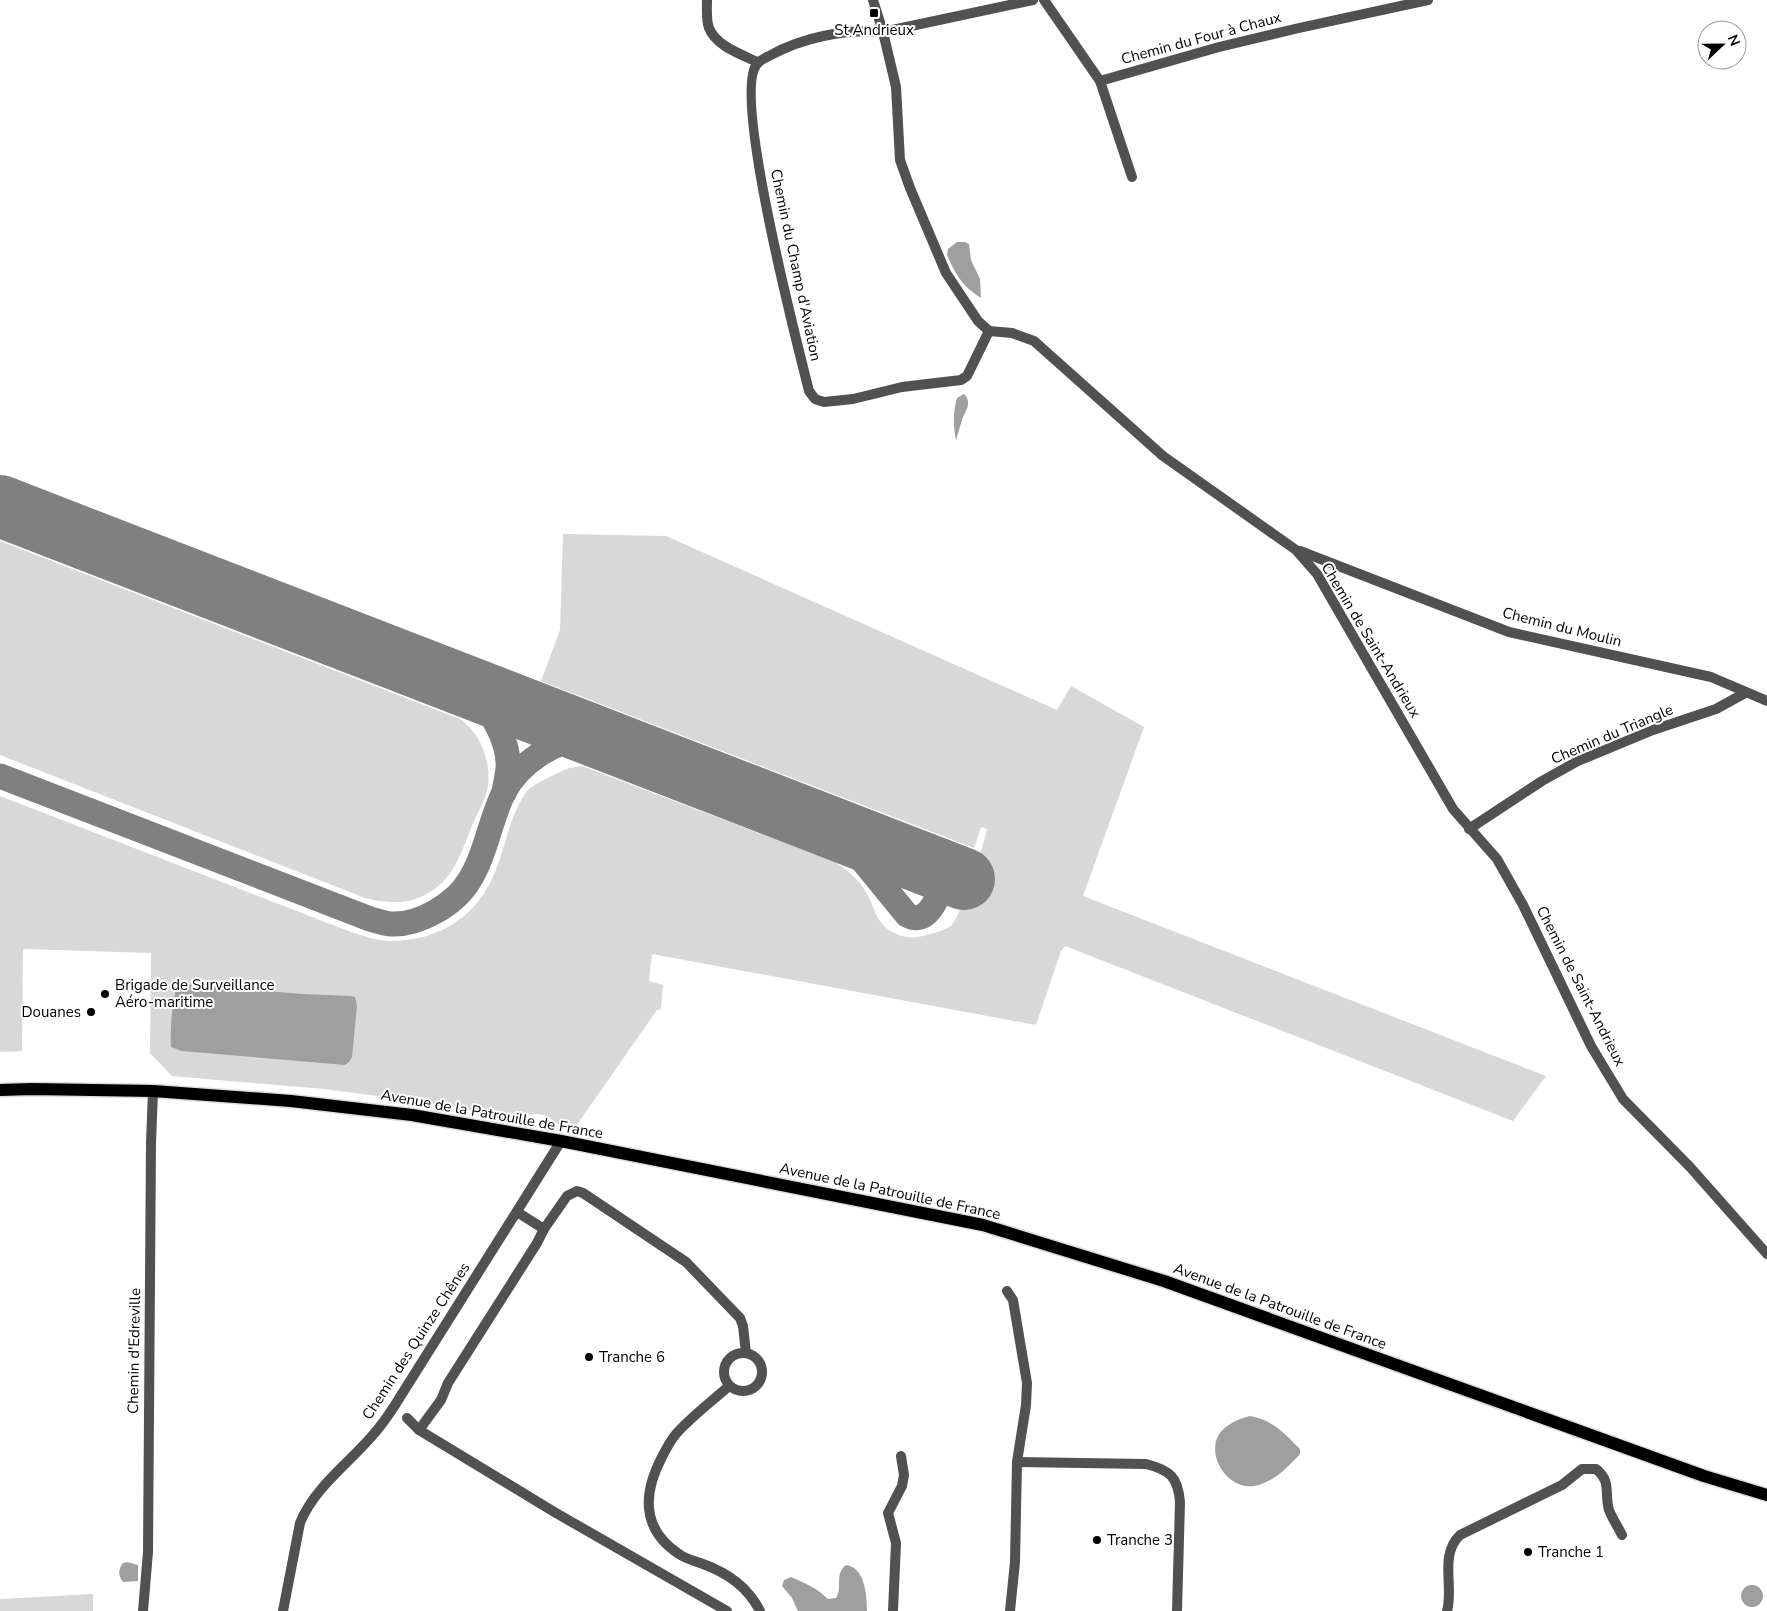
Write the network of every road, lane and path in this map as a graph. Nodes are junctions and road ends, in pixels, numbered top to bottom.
1 (706, 0) edge
2 (873, 0) edge
3 (1033, 0) edge
4 (1044, 0) edge
5 (1428, 0) edge
6 (883, 32) junction
7 (758, 62) junction
8 (1100, 81) junction
9 (1132, 177) dead end
10 (989, 331) junction
11 (1296, 550) junction
12 (1745, 693) junction
13 (1767, 701) edge
14 (1469, 828) junction
15 (0, 1090) edge
16 (153, 1091) junction
17 (562, 1141) junction
18 (517, 1212) junction
19 (544, 1229) junction
20 (1767, 1254) edge
21 (1007, 1291) dead end
22 (746, 1353) junction
23 (729, 1386) junction
24 (406, 1418) dead end
25 (419, 1430) junction
26 (901, 1456) dead end
27 (1017, 1462) junction
28 (1767, 1495) edge
29 (1622, 1535) dead end
30 (143, 1611) edge
31 (283, 1611) edge
32 (727, 1611) edge
33 (760, 1611) edge
34 (893, 1611) edge
35 (1010, 1611) edge
36 (1178, 1611) edge
37 (1447, 1611) edge

1 - 7 street
2 - 6 street
3 - 6 street
4 - 8 street
5 - 8 street, Chemin du Four à Chaux
6 - 7 street
6 - 10 street
7 - 10 street, Chemin du Champ d'Aviation
8 - 9 street
10 - 11 street, Chemin de Saint-Andrieux
11 - 12 street, Chemin du Moulin
11 - 14 street, Chemin de Saint-Andrieux
12 - 13 street, Chemin du Moulin
12 - 14 street, Chemin du Triangle
14 - 20 street, Chemin de Saint-Andrieux
15 - 16 main road, Avenue de la Patrouille de France
16 - 17 main road, Avenue de la Patrouille de France
16 - 30 street, Chemin d'Edreville
17 - 18 street, Chemin des Quinze Chênes
17 - 28 main road, Avenue de la Patrouille de France
18 - 19 street
18 - 31 street, Chemin des Quinze Chênes
19 - 22 street
19 - 25 street
21 - 27 street
22 - 23 street
22 - 23 street
23 - 33 street
24 - 25 street
25 - 32 street
26 - 34 street
27 - 35 street
27 - 36 street
29 - 37 street

